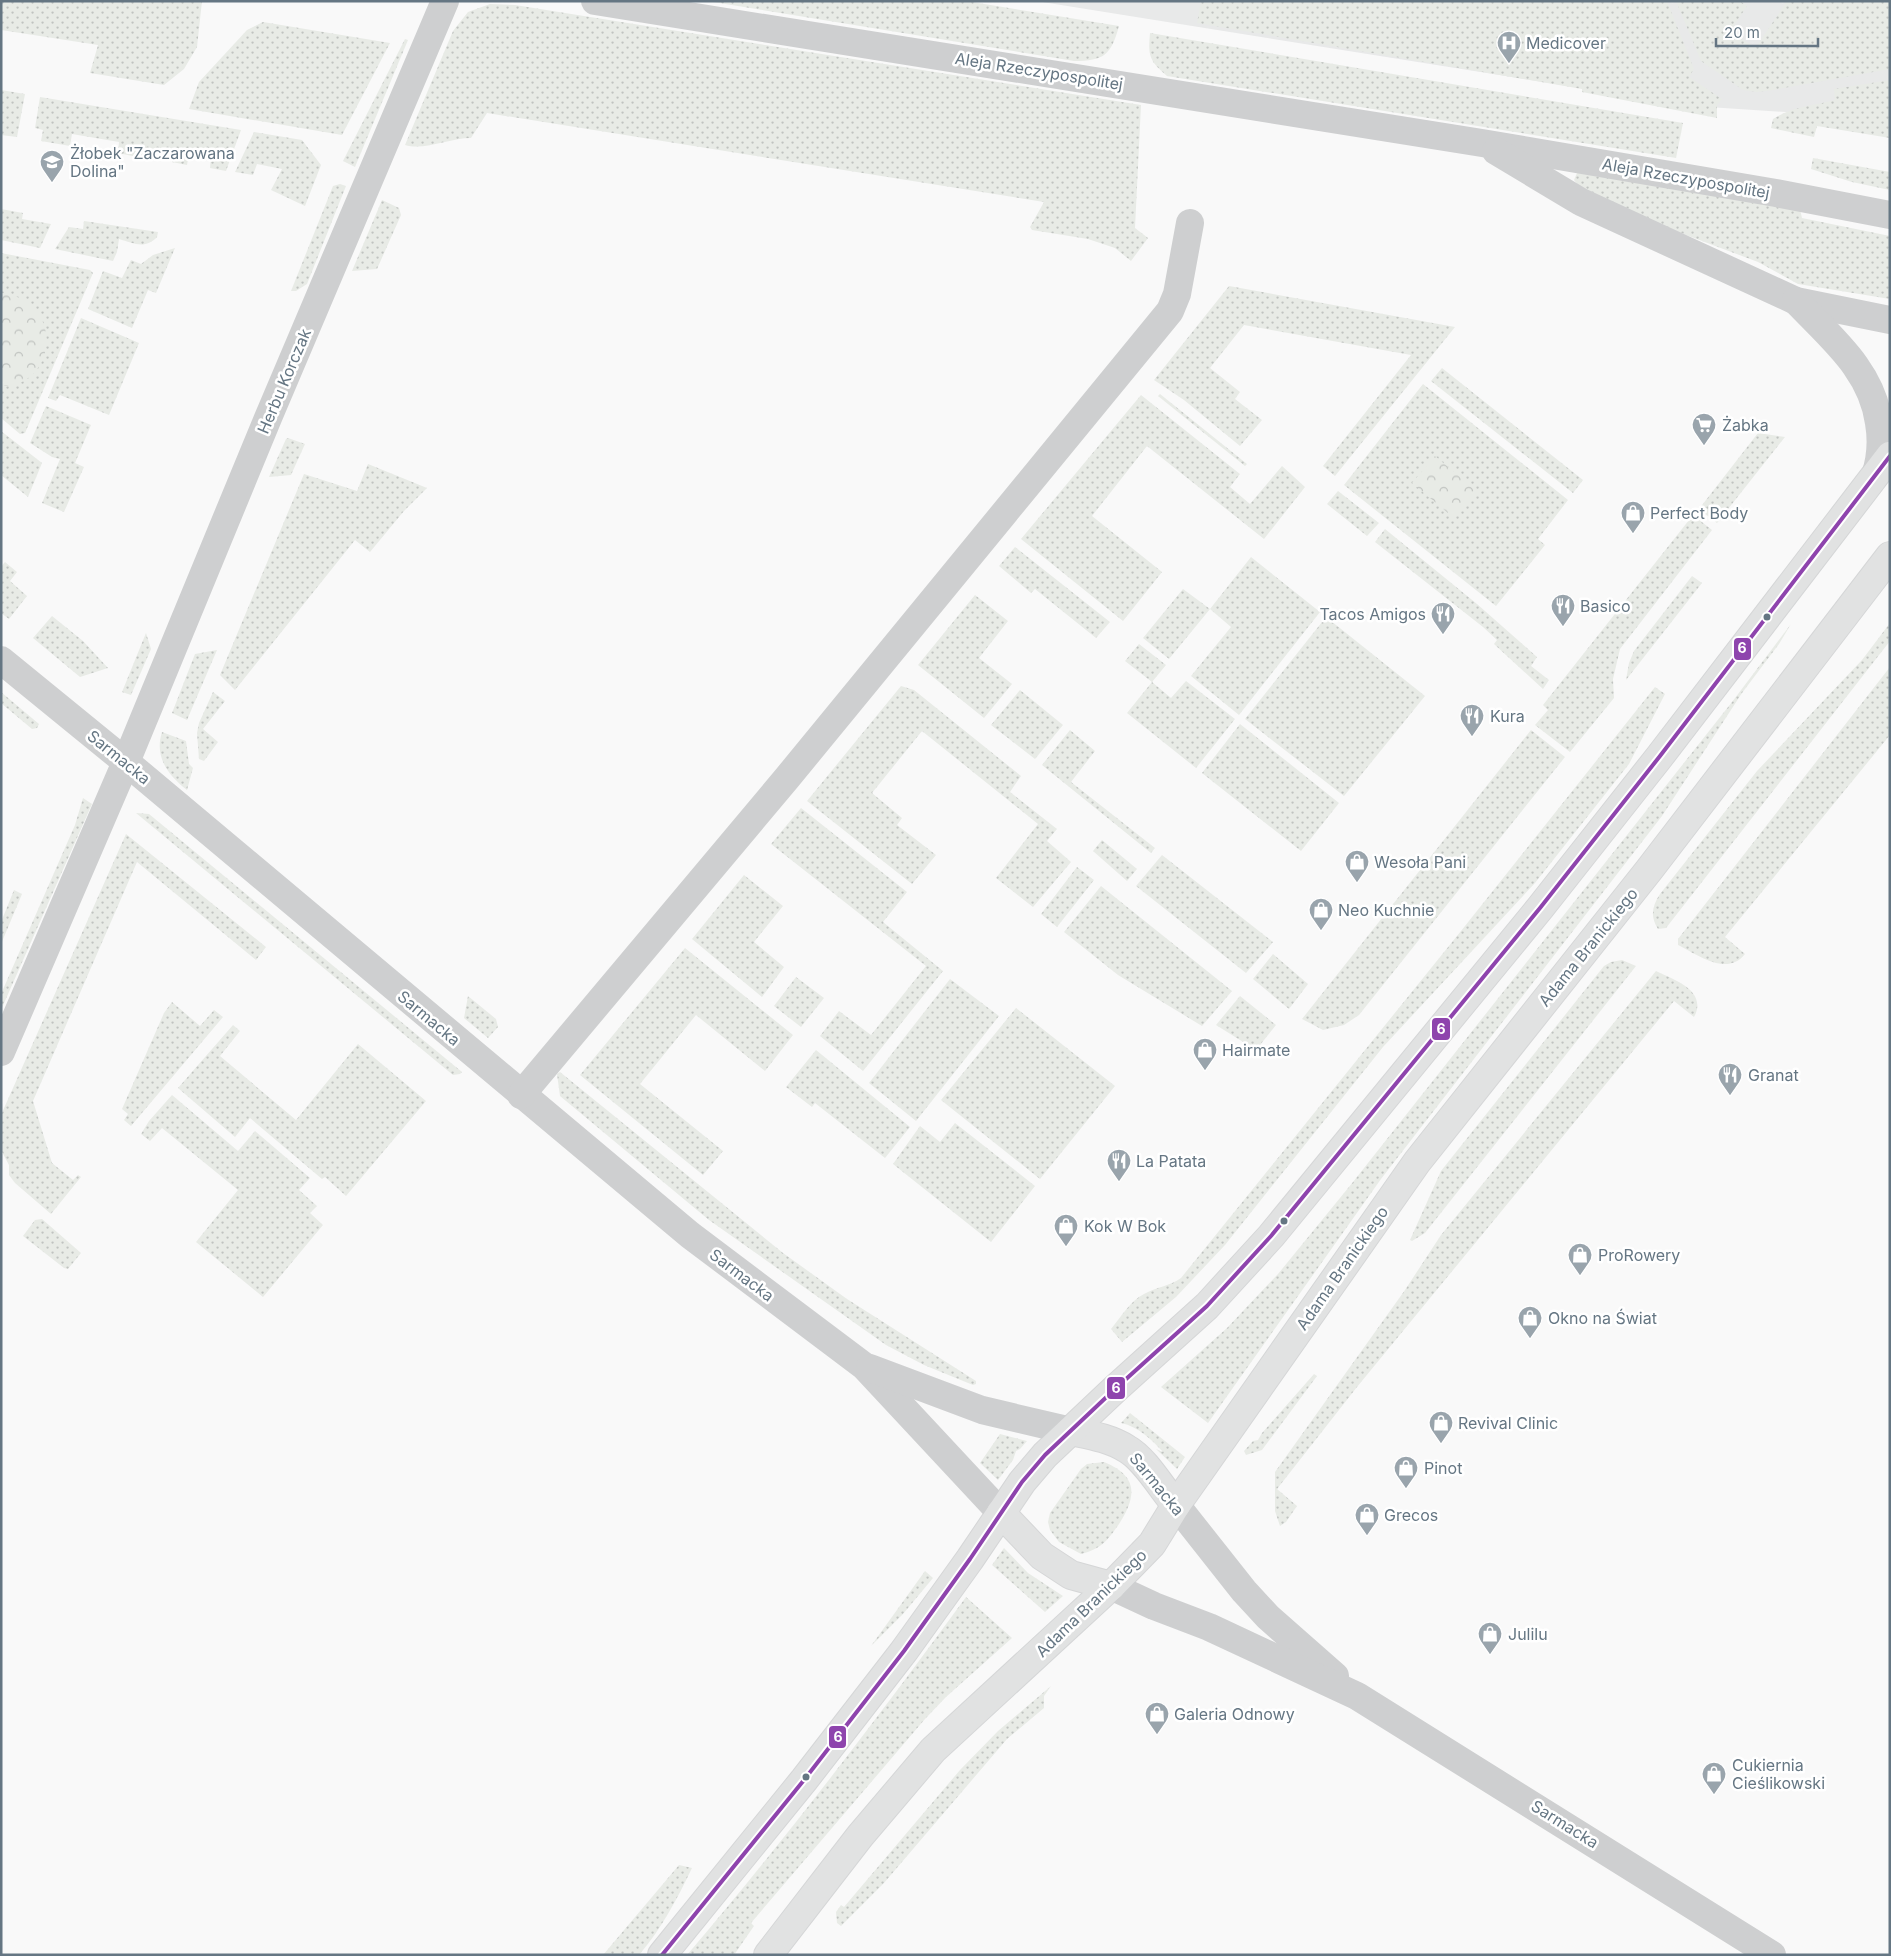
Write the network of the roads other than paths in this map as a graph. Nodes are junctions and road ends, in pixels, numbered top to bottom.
1 (445, 1) edge
2 (595, 1) edge
3 (1482, 143) junction
4 (1890, 215) edge
5 (1190, 223) dead end
6 (1796, 301) junction
7 (1890, 320) edge
8 (1882, 466) edge
9 (1890, 556) edge
10 (1, 660) edge
11 (126, 762) junction
12 (1, 1052) edge
13 (521, 1095) junction
14 (864, 1366) junction
15 (1071, 1431) junction
16 (1176, 1505) junction
17 (1001, 1513) junction
18 (1111, 1586) junction
19 (1357, 1696) junction
20 (662, 1955) edge
21 (768, 1955) edge
22 (1772, 1955) edge

1 - 11 street, Herbu Korczak
2 - 3 street, Aleja Rzeczypospolitej
3 - 4 street, Aleja Rzeczypospolitej
3 - 6 street, Aleja Rzeczypospolitej
5 - 13 street
6 - 7 street, Aleja Rzeczypospolitej
6 - 8 street, Aleja Rzeczypospolitej
8 - 15 main road
9 - 16 main road, Adama Branickiego
10 - 11 street, Sarmacka
11 - 12 street, Herbu Korczak
11 - 13 street, Sarmacka
13 - 14 street, Sarmacka
14 - 15 street, Sarmacka
14 - 17 street, Sarmacka
15 - 16 main road, Sarmacka
15 - 17 main road
16 - 18 main road, Adama Branickiego
16 - 19 street, Sarmacka
17 - 18 main road, Sarmacka
17 - 20 main road
18 - 19 street, Sarmacka
18 - 21 main road, Adama Branickiego
19 - 22 street, Sarmacka

